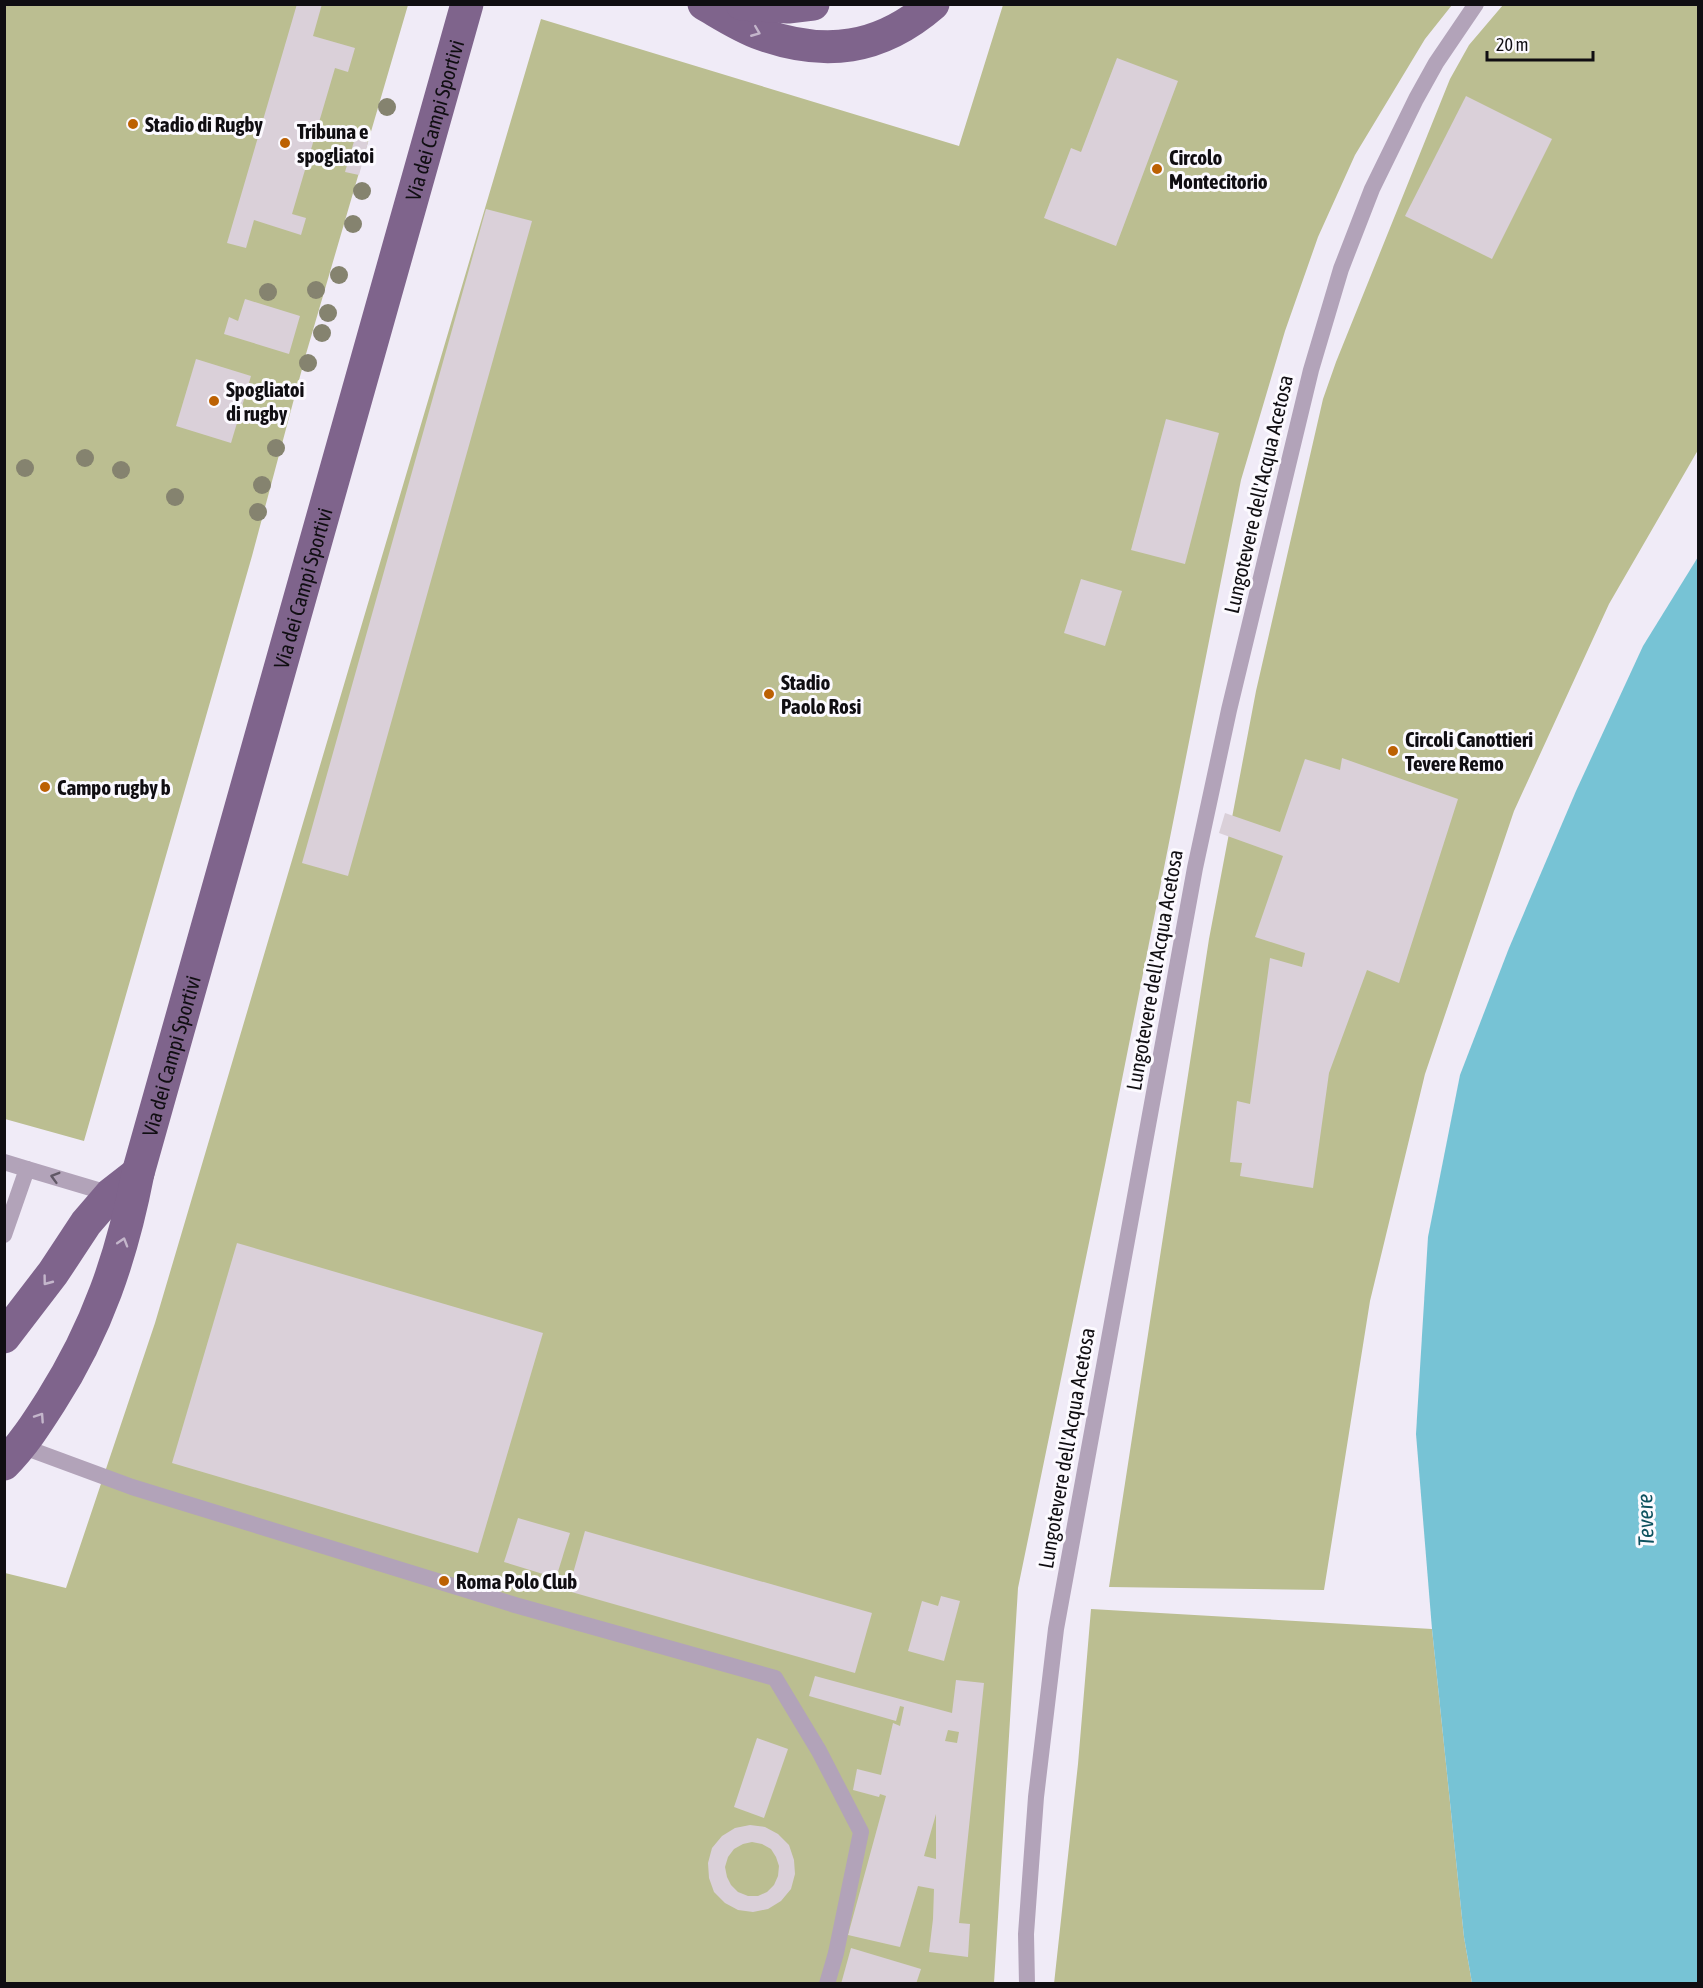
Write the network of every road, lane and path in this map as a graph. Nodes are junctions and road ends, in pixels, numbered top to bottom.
1 (466, 4) edge
2 (704, 4) edge
3 (742, 4) edge
4 (813, 4) edge
5 (933, 4) edge
6 (1476, 4) edge
7 (342, 153) dead end
8 (350, 155) dead end
9 (4, 1162) edge
10 (27, 1169) junction
11 (138, 1173) junction
12 (111, 1194) junction
13 (4, 1235) edge
14 (4, 1337) edge
15 (13, 1455) edge
16 (827, 1983) edge
17 (1028, 1983) edge

1 - 11 main road, Via dei Campi Sportivi
2 -> 5 main road
3 - 4 main road
6 - 17 lane, Lungotevere dell'Acqua Acetosa
7 - 8 path
9 - 10 lane
12 -> 10 lane
10 - 13 lane
11 - 12 main road
15 -> 11 main road, Via dei Campi Sportivi
12 -> 14 main road
15 - 16 lane

